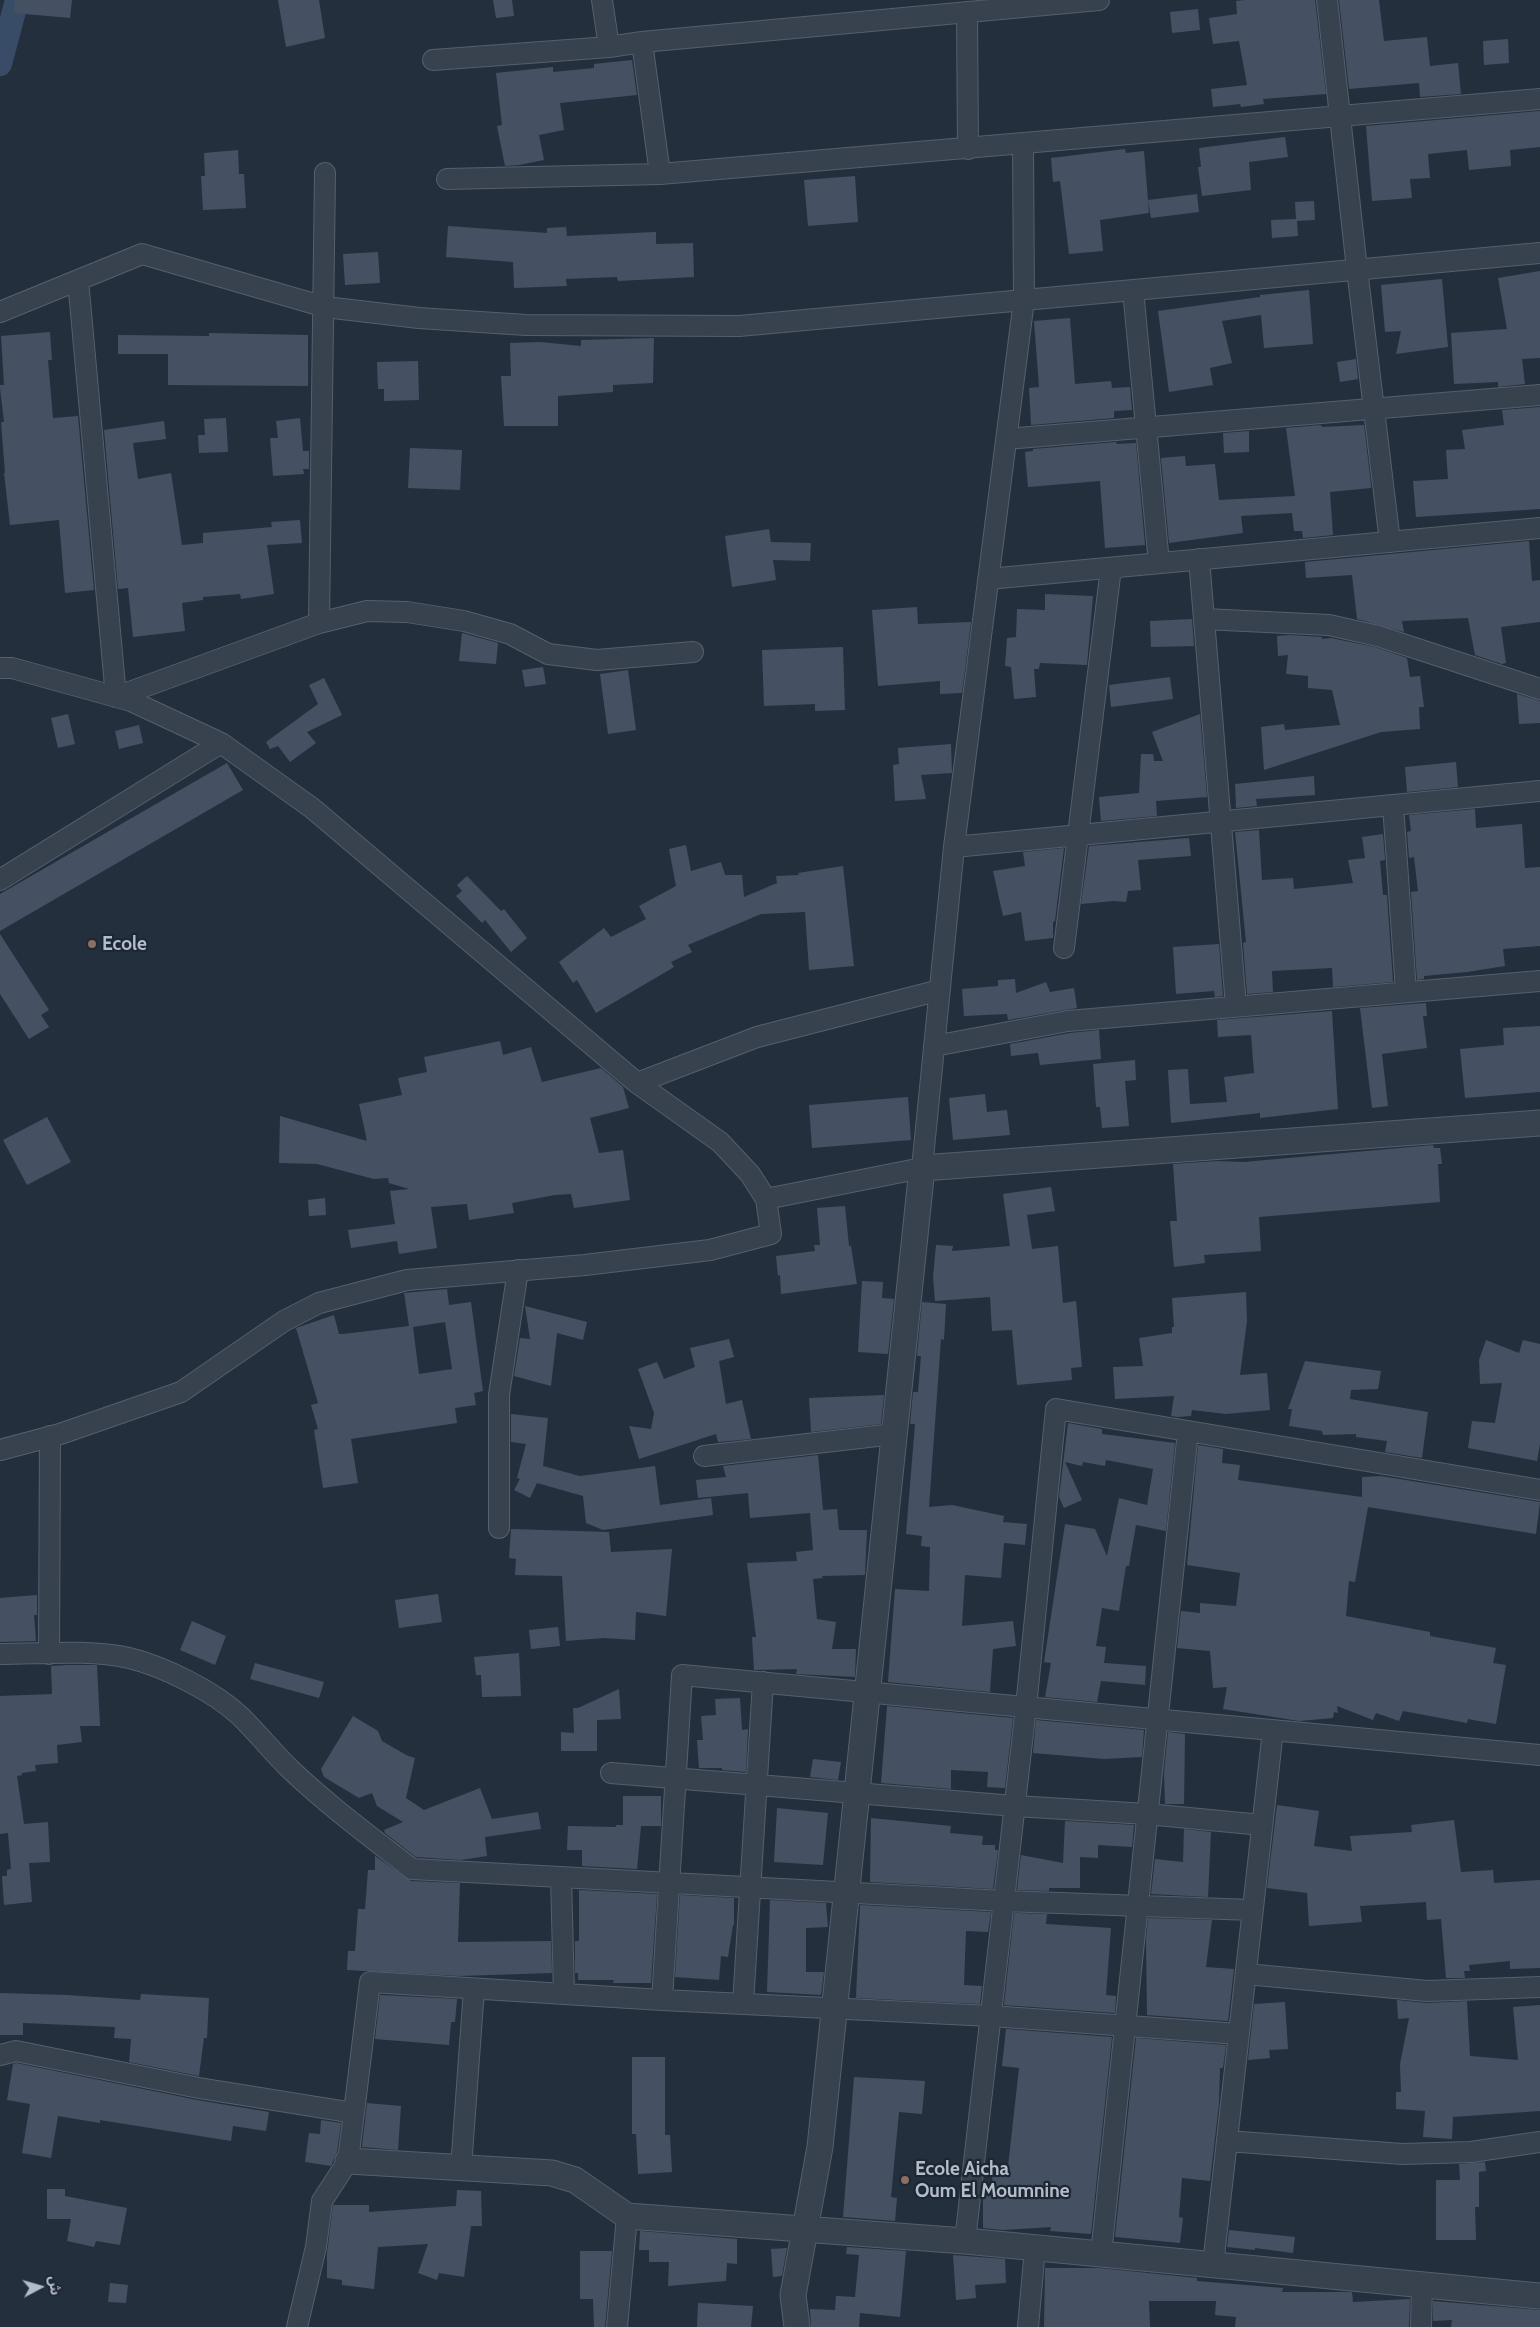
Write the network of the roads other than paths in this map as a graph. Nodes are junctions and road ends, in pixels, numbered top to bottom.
1 (602, 0) edge
2 (1100, 0) edge
3 (1327, 0) edge
4 (1026, 3) edge
5 (935, 7) edge
6 (967, 12) junction
7 (642, 42) junction
8 (609, 47) junction
9 (433, 60) dead end
10 (1540, 99) edge
11 (1341, 116) junction
12 (1023, 144) junction
13 (968, 149) junction
14 (326, 173) dead end
15 (660, 174) junction
16 (447, 179) dead end
17 (1540, 253) edge
18 (1357, 270) junction
19 (78, 280) junction
20 (1133, 290) junction
21 (1024, 300) junction
22 (325, 307) junction
23 (0, 312) edge
24 (1540, 395) edge
25 (1374, 409) junction
26 (1148, 428) junction
27 (1006, 439) junction
28 (1540, 528) edge
29 (1390, 542) junction
30 (1199, 559) junction
31 (1159, 563) junction
32 (1111, 568) junction
33 (988, 579) junction
34 (1204, 619) junction
35 (319, 623) junction
36 (693, 652) dead end
37 (0, 668) edge
38 (1540, 689) edge
39 (116, 697) junction
40 (221, 743) junction
41 (1540, 791) edge
42 (1393, 805) junction
43 (1220, 822) junction
44 (1079, 835) junction
45 (954, 847) junction
46 (0, 880) edge
47 (1064, 948) dead end
48 (1540, 981) edge
49 (940, 990) junction
50 (1406, 992) junction
51 (1236, 1006) junction
52 (934, 1046) junction
53 (637, 1083) junction
54 (1540, 1123) edge
55 (922, 1168) junction
56 (766, 1199) junction
57 (518, 1270) junction
58 (1188, 1431) junction
59 (894, 1434) junction
60 (50, 1436) junction
61 (0, 1450) edge
62 (704, 1456) dead end
63 (1540, 1490) edge
64 (498, 1528) dead end
65 (0, 1654) edge
66 (49, 1654) junction
67 (764, 1682) junction
68 (868, 1692) junction
69 (1026, 1707) junction
70 (1157, 1719) junction
71 (1273, 1730) junction
72 (1540, 1755) edge
73 (611, 1773) dead end
74 (675, 1778) junction
75 (757, 1785) junction
76 (857, 1793) junction
77 (1014, 1806) junction
78 (1147, 1814) junction
79 (1262, 1825) junction
80 (561, 1877) junction
81 (669, 1883) junction
82 (751, 1887) junction
83 (847, 1892) junction
84 (1004, 1901) junction
85 (1138, 1906) junction
86 (1252, 1910) junction
87 (1246, 1974) junction
88 (1540, 1987) edge
89 (474, 1988) junction
90 (564, 1994) junction
91 (662, 2000) junction
92 (743, 2004) junction
93 (835, 2008) junction
94 (991, 2016) junction
95 (1125, 2026) junction
96 (1239, 2034) junction
97 (0, 2055) edge
98 (354, 2113) junction
99 (1227, 2141) junction
100 (1540, 2142) edge
101 (348, 2161) junction
102 (461, 2168) junction
103 (627, 2216) junction
104 (805, 2229) junction
105 (965, 2241) junction
106 (1035, 2248) junction
107 (1101, 2254) junction
108 (1213, 2265) junction
109 (1422, 2285) junction
110 (1540, 2296) edge
111 (297, 2327) edge
112 (617, 2327) edge
113 (797, 2327) edge
114 (1028, 2327) edge
115 (1420, 2327) edge

1 - 8 street
2 - 4 street
3 - 11 street
4 - 6 street
5 - 6 street
5 - 7 street
6 - 13 street
7 - 8 street
7 - 15 street
8 - 9 street
10 - 11 street
11 - 12 street
11 - 18 street
12 - 13 street
12 - 21 street
13 - 15 street
14 - 22 street
15 - 16 street
17 - 18 street
18 - 20 street
18 - 25 street
19 - 22 street
19 - 23 street
19 - 39 street
20 - 21 street
20 - 26 street
21 - 22 street
21 - 27 street
22 - 35 street
24 - 25 street
25 - 26 street
25 - 29 street
26 - 27 street
26 - 31 street
27 - 33 street
28 - 29 street
29 - 30 street
30 - 31 street
30 - 34 street
31 - 32 street
32 - 33 street
32 - 44 street
33 - 45 street
34 - 38 street
34 - 43 street
35 - 36 street
35 - 39 street
37 - 39 street
39 - 40 street
40 - 46 street
40 - 53 street
41 - 42 street
42 - 43 street
42 - 50 street
43 - 44 street
43 - 51 street
44 - 45 street
44 - 47 street
45 - 49 street
48 - 50 street
49 - 52 street
49 - 53 street
50 - 51 street
51 - 52 street
52 - 55 street
53 - 56 street
54 - 55 street
55 - 56 street
55 - 59 street
56 - 57 street
57 - 60 street
57 - 64 street
58 - 63 street
58 - 69 street
58 - 70 street
59 - 62 street
59 - 68 street
60 - 61 street
60 - 66 street
65 - 66 street
66 - 80 street
67 - 68 street
67 - 74 street
67 - 75 street
68 - 69 street
68 - 76 street
69 - 70 street
69 - 77 street
70 - 71 street
70 - 78 street
71 - 72 street
71 - 79 street
73 - 74 street
74 - 75 street
74 - 81 street
75 - 76 street
75 - 82 street
76 - 77 street
76 - 83 street
77 - 78 street
77 - 84 street
78 - 79 street
78 - 85 street
79 - 86 street
80 - 81 street
80 - 90 street
81 - 82 street
81 - 91 street
82 - 83 street
82 - 92 street
83 - 84 street
83 - 93 street
84 - 85 street
84 - 94 street
85 - 86 street
85 - 95 street
86 - 87 street
87 - 88 street
87 - 96 street
89 - 90 street
89 - 98 street
89 - 102 street
90 - 91 street
91 - 92 street
92 - 93 street
93 - 94 street
93 - 104 street
94 - 95 street
94 - 105 street
95 - 96 street
95 - 107 street
96 - 99 street
97 - 98 street
98 - 101 street
99 - 100 street
99 - 108 street
101 - 102 street
101 - 111 street
102 - 103 street
103 - 104 street
103 - 112 street
104 - 105 street
104 - 113 street
105 - 106 street
106 - 107 street
106 - 114 street
107 - 108 street
108 - 109 street
109 - 110 street
109 - 115 street

